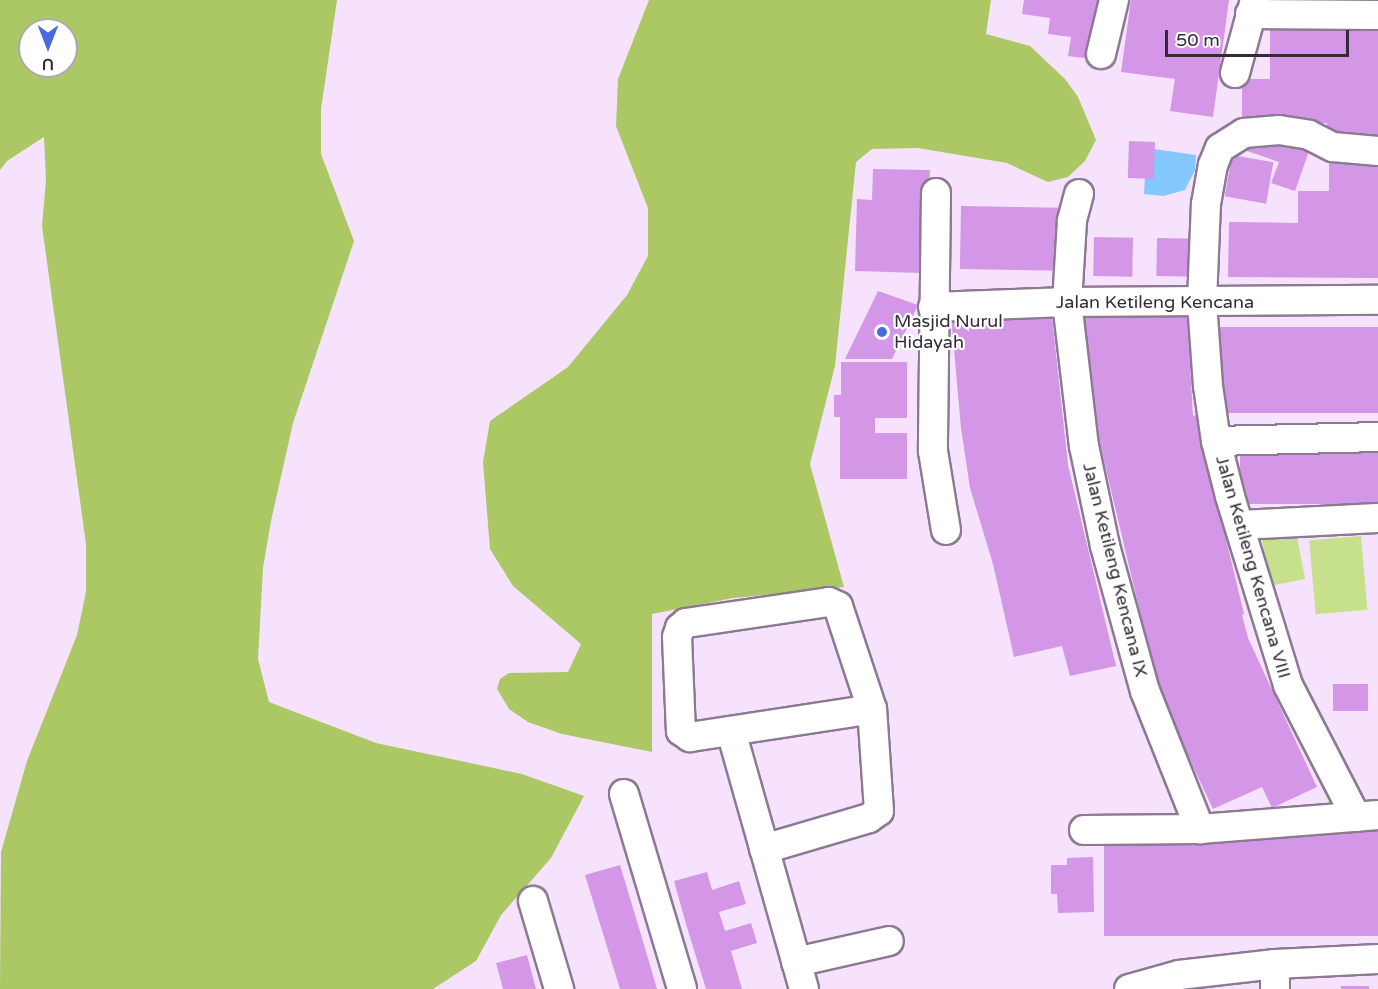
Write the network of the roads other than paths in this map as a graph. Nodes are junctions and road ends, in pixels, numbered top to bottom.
1 (1114, 0) edge
2 (1253, 7) edge
3 (1378, 15) edge
4 (1101, 54) dead end
5 (1235, 73) dead end
6 (1378, 151) edge
7 (936, 193) dead end
8 (1079, 194) dead end
9 (1378, 300) edge
10 (1067, 302) junction
11 (1202, 302) junction
12 (933, 306) junction
13 (1378, 437) edge
14 (1216, 441) junction
15 (1378, 518) edge
16 (1240, 525) junction
17 (946, 530) dead end
18 (872, 709) junction
19 (731, 731) junction
20 (624, 794) dead end
21 (1367, 816) edge
22 (1200, 829) junction
23 (1084, 830) dead end
24 (764, 849) junction
25 (533, 901) dead end
26 (889, 941) dead end
27 (1378, 959) edge
28 (796, 962) junction
29 (1275, 976) edge
30 (559, 989) edge
31 (682, 989) edge
32 (804, 989) edge
33 (1129, 989) edge

1 - 4 street
2 - 3 street
2 - 5 street
6 - 11 street, Jalan Ketileng Kencana VIII
7 - 12 street
8 - 10 street, Jalan Ketileng Kencana IX
9 - 11 street, Jalan Ketileng Kencana
10 - 11 street, Jalan Ketileng Kencana
10 - 12 street, Jalan Ketileng Kencana
10 - 22 street, Jalan Ketileng Kencana IX
11 - 14 street, Jalan Ketileng Kencana VIII
12 - 17 street
13 - 14 street
14 - 16 street, Jalan Ketileng Kencana VIII
15 - 16 street
16 - 21 street, Jalan Ketileng Kencana VIII
18 - 19 street
18 - 19 street
18 - 24 street
19 - 24 street
20 - 31 street
21 - 22 street
22 - 23 street
24 - 28 street
25 - 30 street
26 - 28 street
27 - 29 street
28 - 32 street
29 - 33 street

